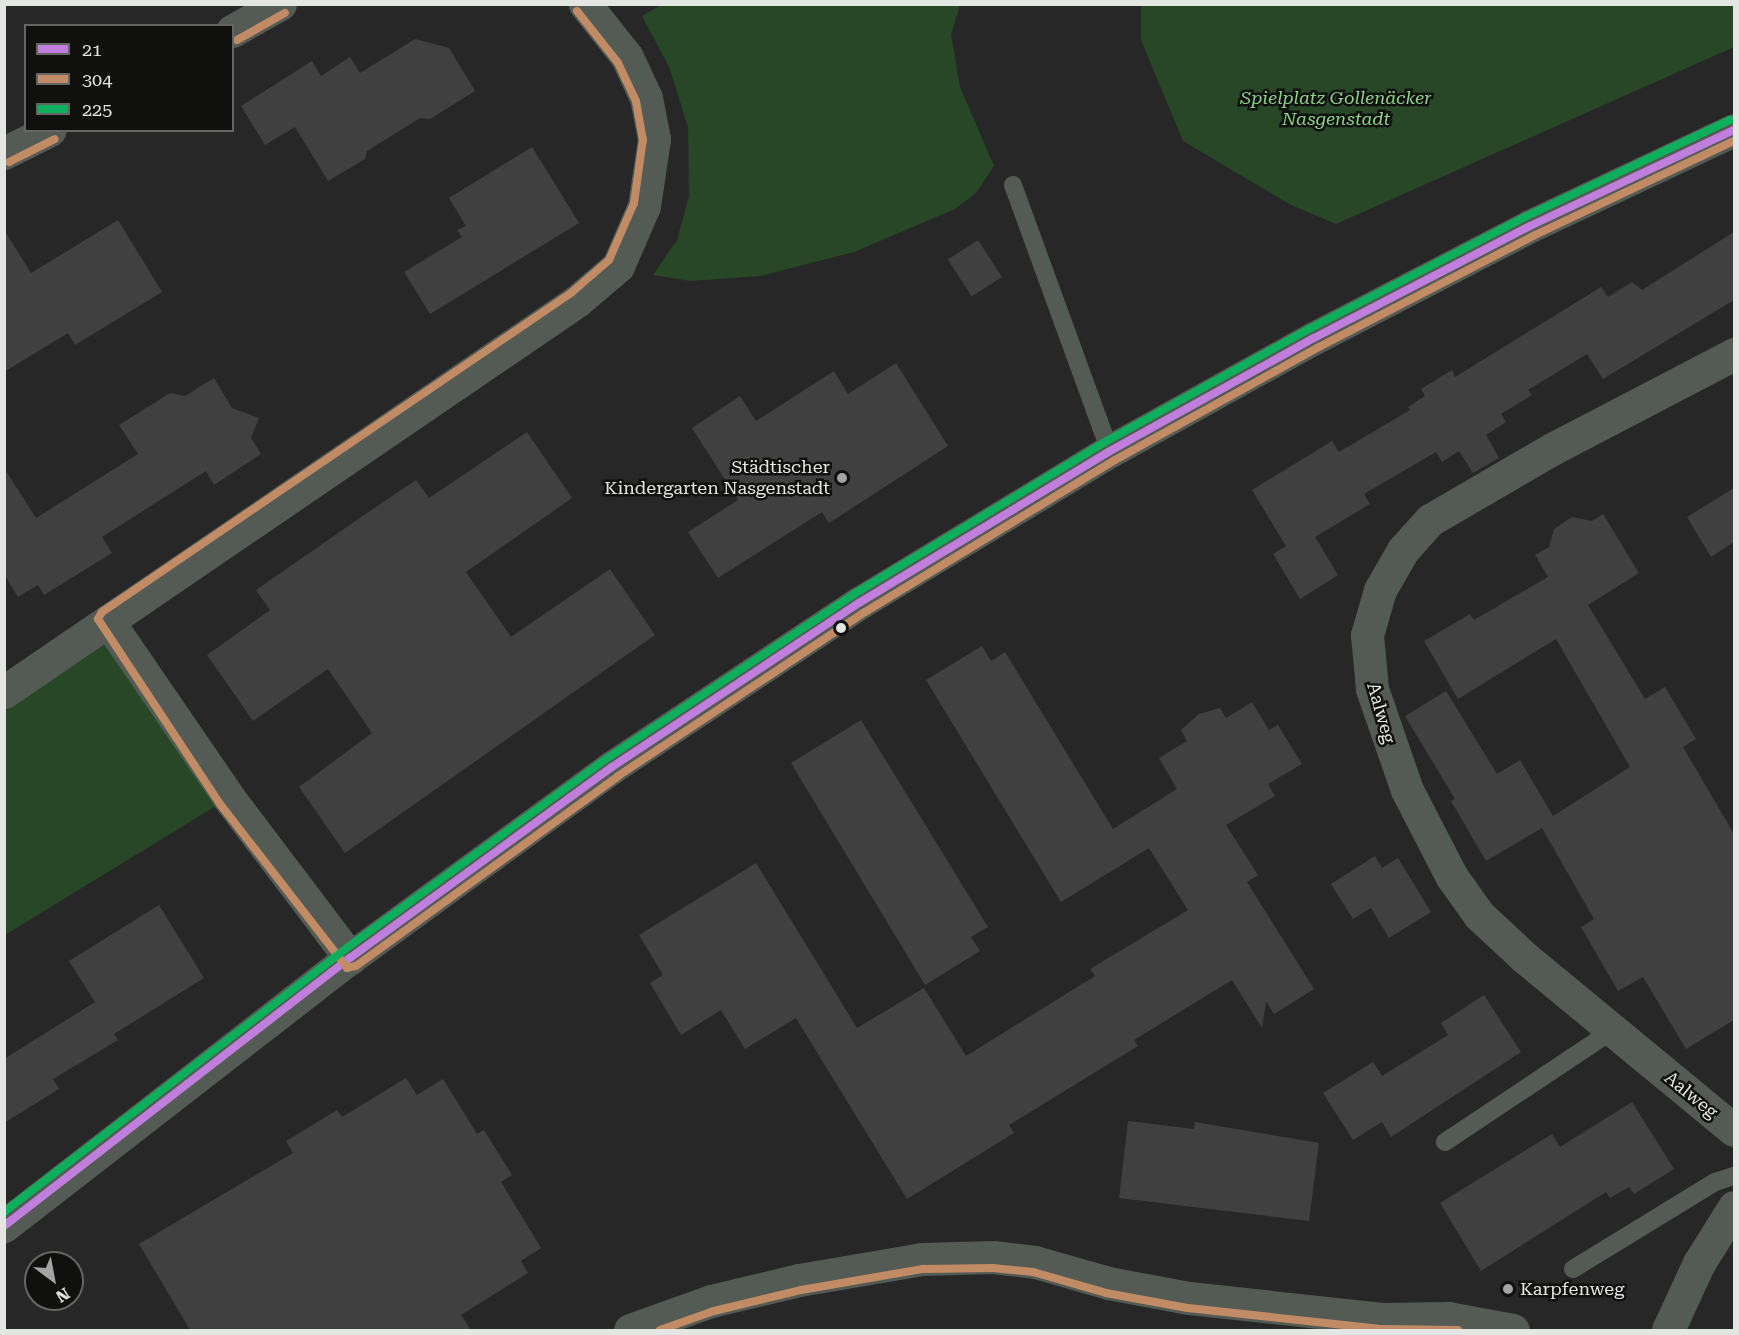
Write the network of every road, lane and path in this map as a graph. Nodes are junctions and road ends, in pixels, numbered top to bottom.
1 (280, 4) edge
2 (585, 4) edge
3 (234, 30) edge
4 (1734, 130) edge
5 (46, 132) edge
6 (4, 153) edge
7 (1013, 185) dead end
8 (1734, 354) edge
9 (1110, 451) junction
10 (108, 621) junction
11 (4, 692) edge
12 (350, 958) junction
13 (1613, 1030) junction
14 (1734, 1130) edge
15 (1444, 1142) dead end
16 (1734, 1176) edge
17 (1734, 1207) edge
18 (4, 1226) edge
19 (1573, 1269) dead end
20 (630, 1330) edge
21 (1513, 1330) edge
22 (1668, 1330) edge

1 - 3 street
2 - 10 street
4 - 9 street
5 - 6 street
7 - 9 lane
8 - 13 street, Aalweg
9 - 12 street
10 - 11 street
10 - 12 street
12 - 18 street
13 - 14 street, Aalweg
13 - 15 lane
16 - 19 lane
17 - 22 street
20 - 21 street

